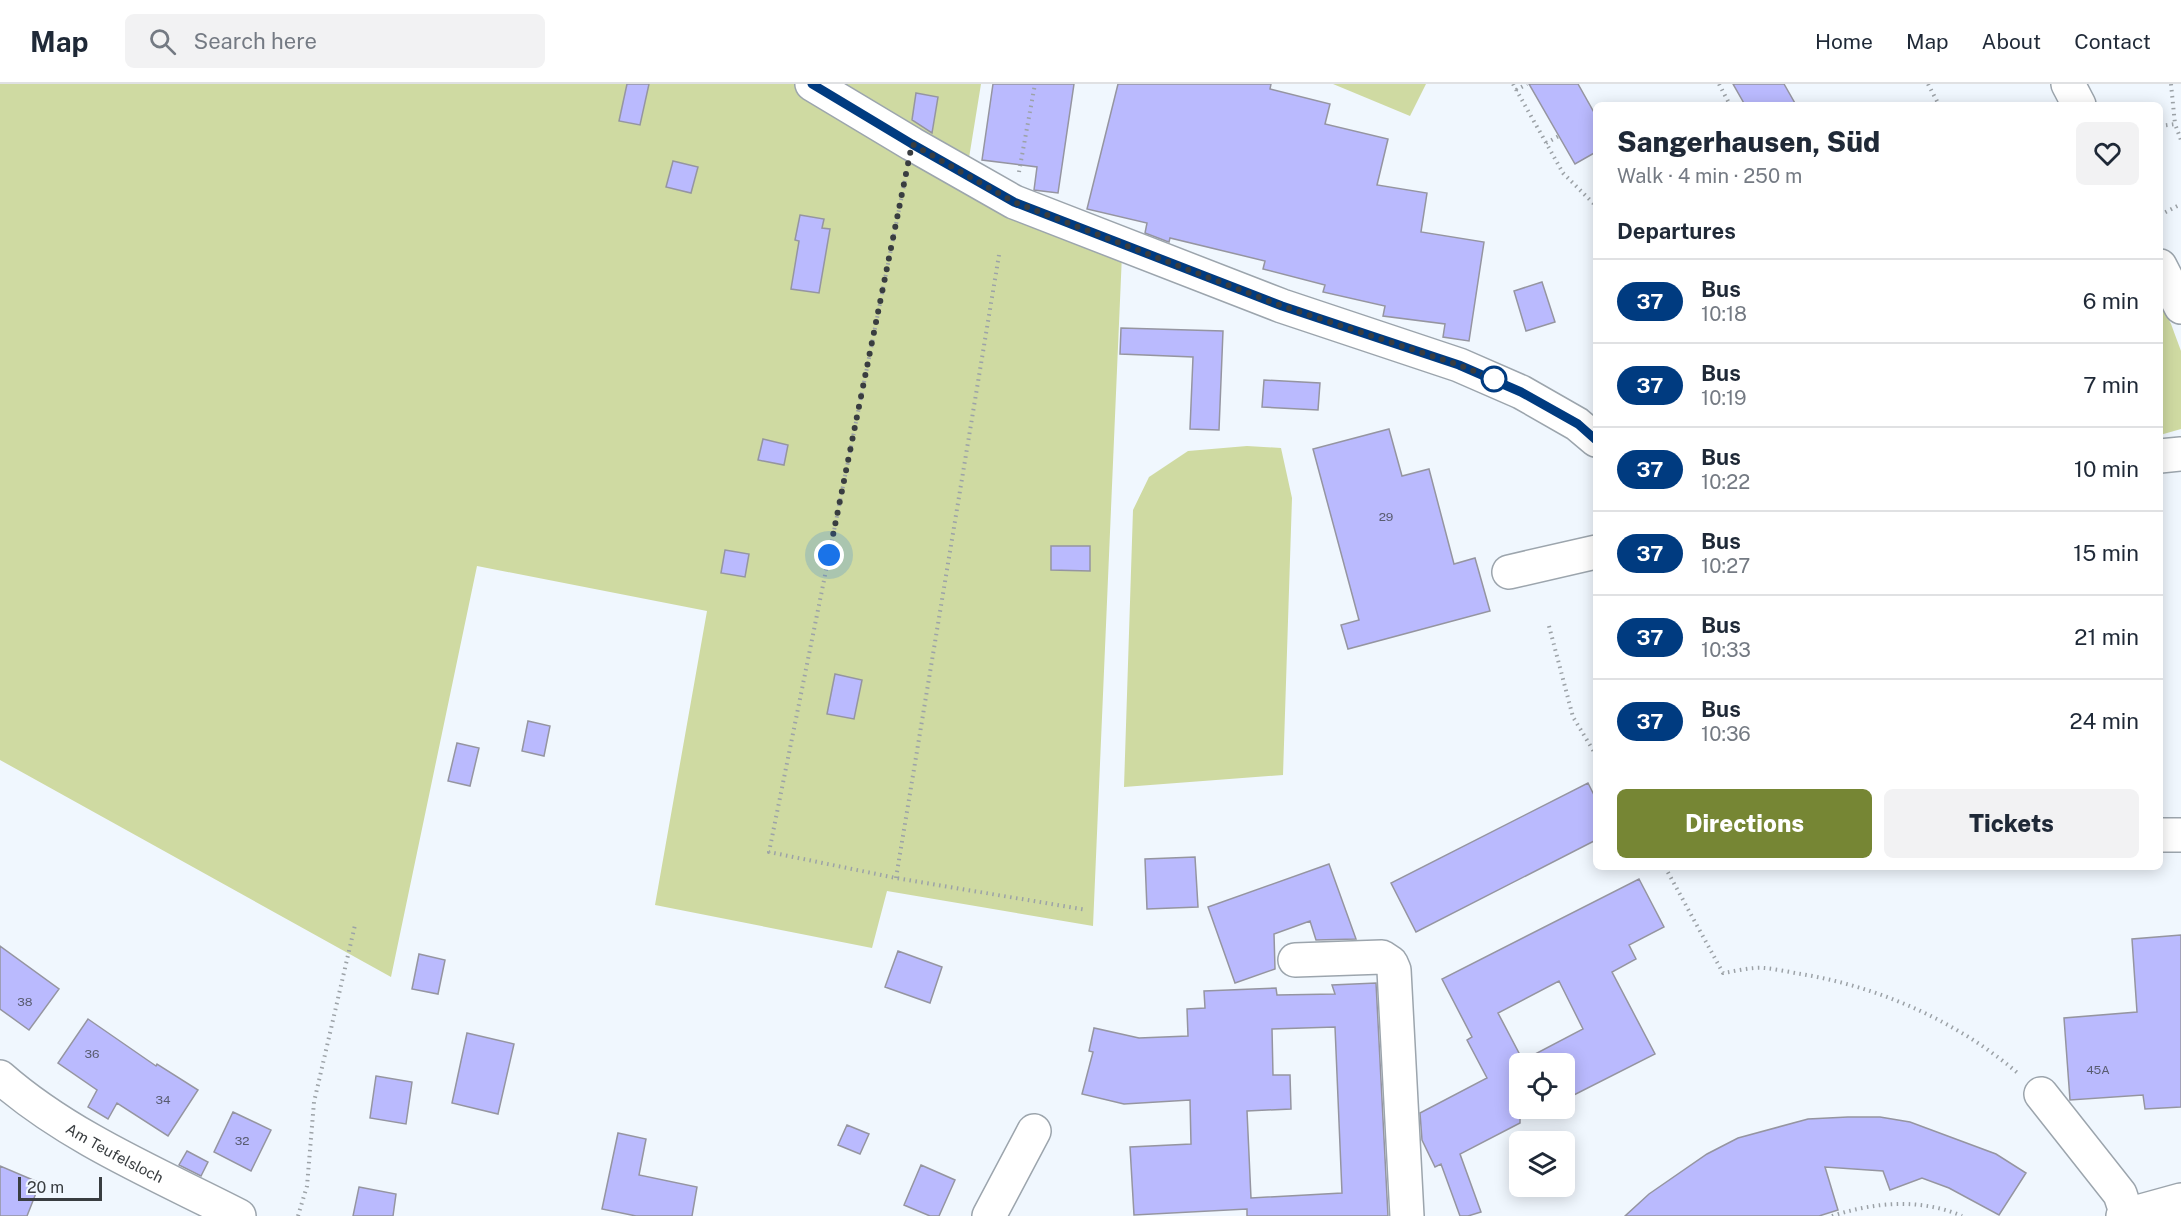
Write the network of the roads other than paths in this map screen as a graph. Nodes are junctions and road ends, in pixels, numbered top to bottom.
1 (812, 84) edge
2 (2163, 272) edge
3 (2181, 307) edge
4 (1593, 437) edge
5 (2181, 454) edge
6 (2163, 456) edge
7 (1593, 553) edge
8 (1509, 572) dead end
9 (2181, 834) edge
10 (2163, 835) edge
11 (1295, 960) dead end
12 (0, 1077) edge
13 (2041, 1094) road end
14 (1034, 1131) dead end
15 (2181, 1200) edge
16 (2125, 1215) edge
17 (239, 1216) edge
18 (989, 1216) edge
19 (1407, 1216) edge

1 - 4 street
2 - 3 street
5 - 6 street
7 - 8 street
9 - 10 street
11 - 19 street
12 - 17 street, Am Teufelsloch
13 - 16 street
14 - 18 street
15 - 16 street

